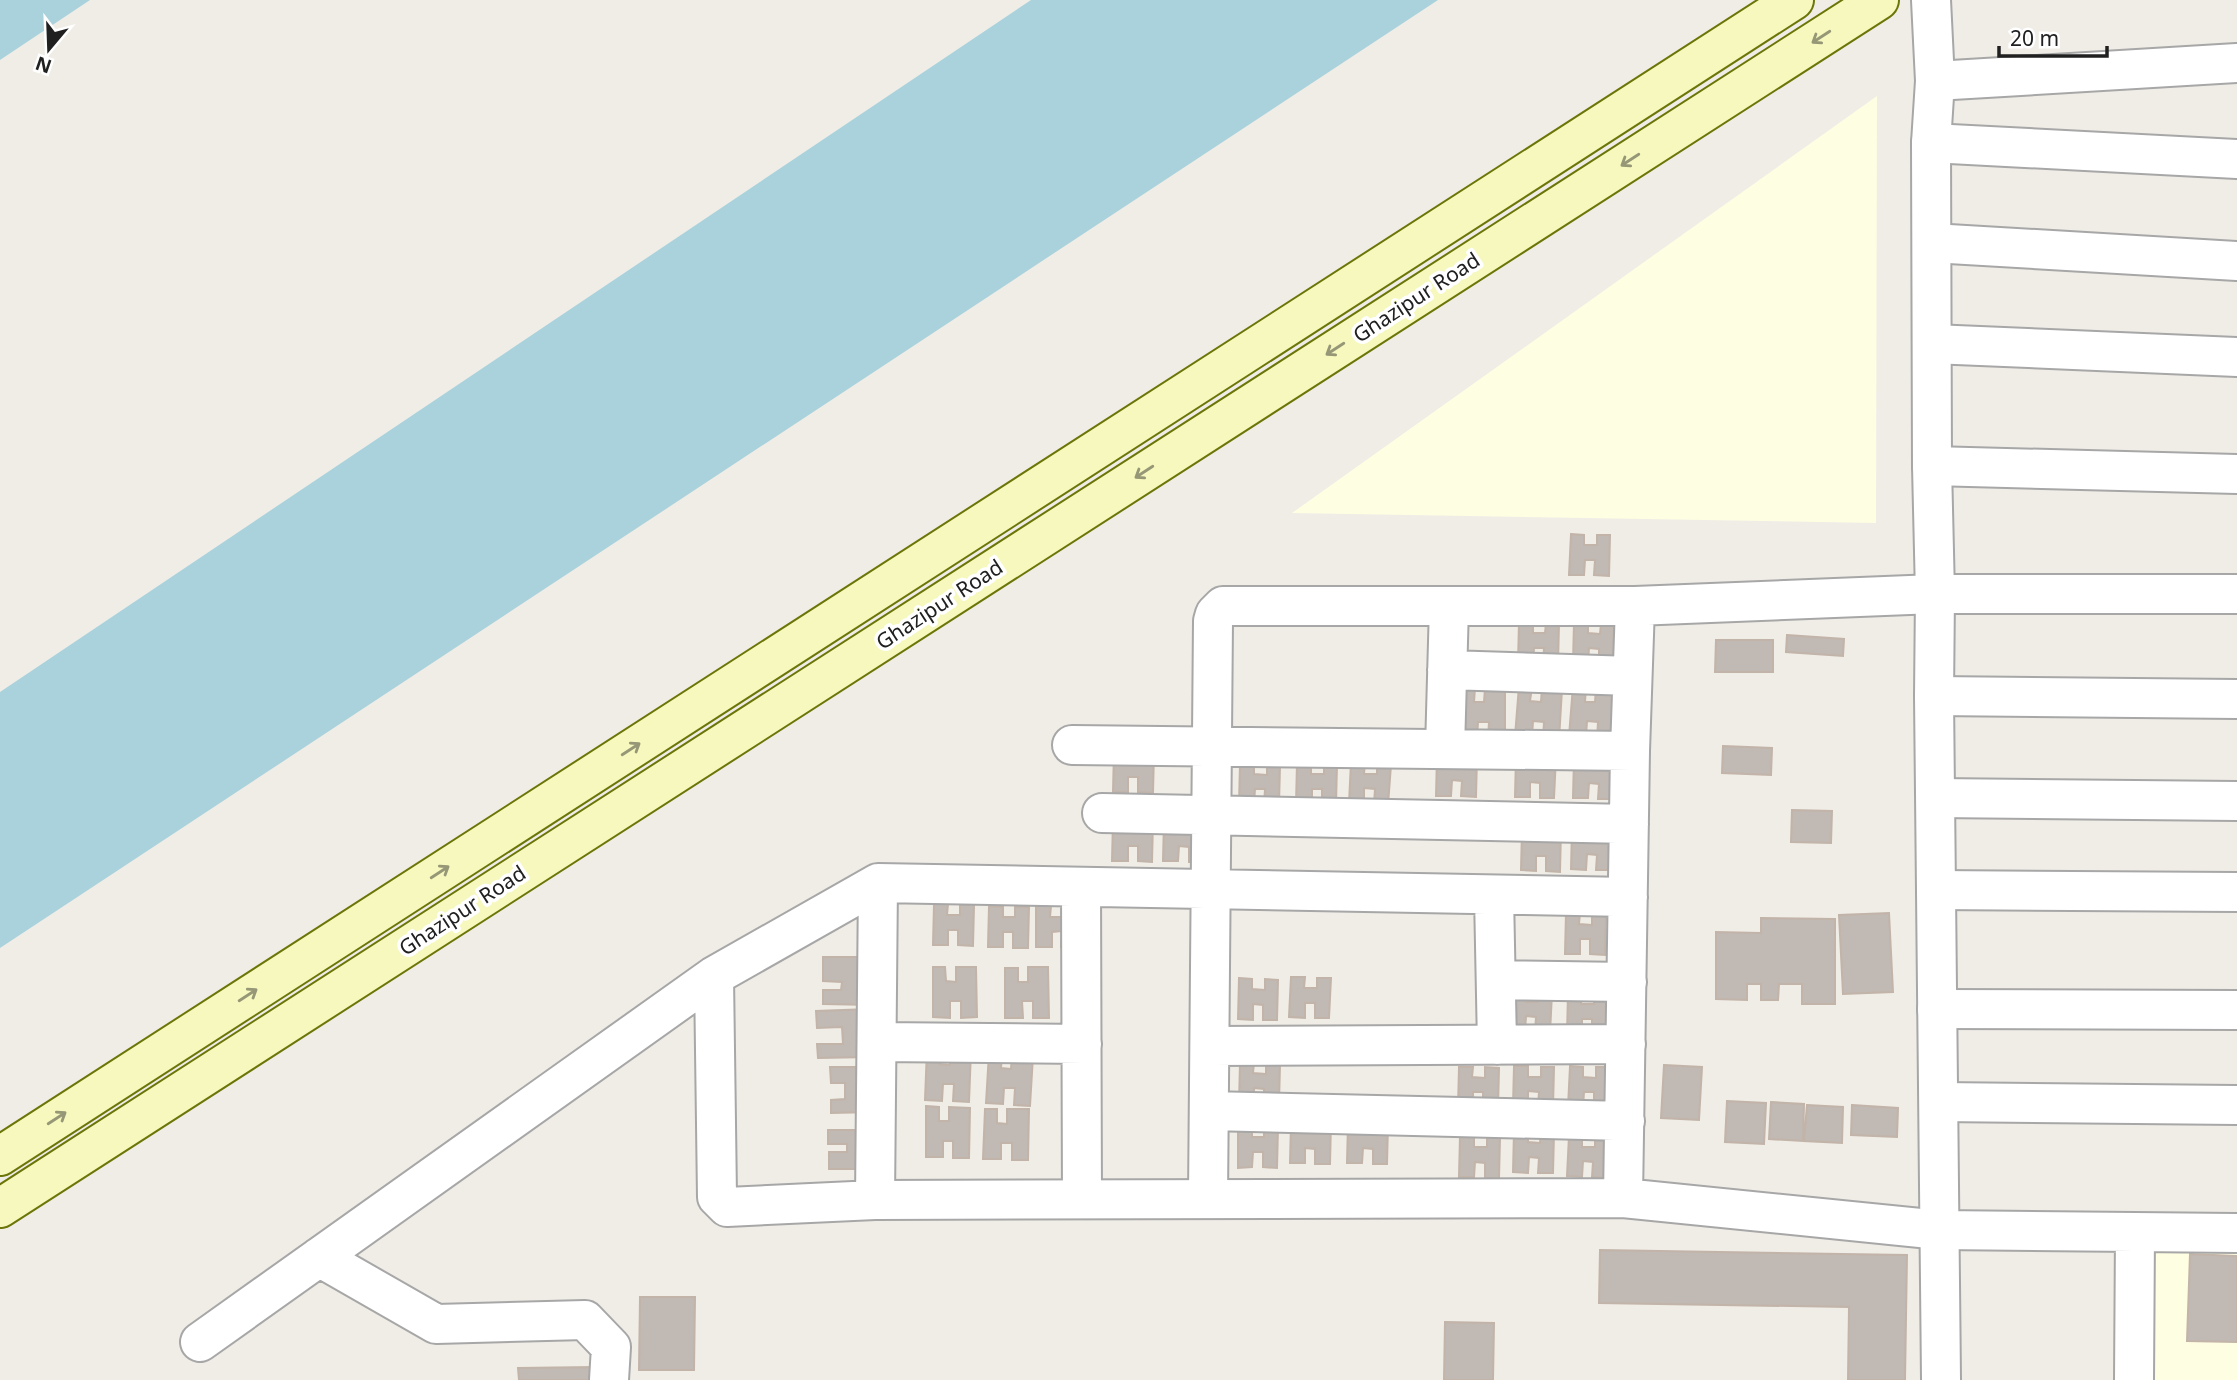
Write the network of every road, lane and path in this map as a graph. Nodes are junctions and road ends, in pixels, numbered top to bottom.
1 (1794, 0) edge
2 (1879, 0) edge
3 (1931, 0) edge
4 (2237, 63) edge
5 (1935, 81) junction
6 (1931, 143) junction
7 (2237, 159) edge
8 (1932, 243) junction
9 (2237, 261) edge
10 (1932, 344) junction
11 (2237, 357) edge
12 (1932, 466) junction
13 (2237, 474) edge
14 (1935, 594) junction
15 (2237, 594) edge
16 (1448, 606) junction
17 (1635, 606) junction
18 (1447, 670) junction
19 (1632, 676) junction
20 (1934, 696) junction
21 (2237, 699) edge
22 (1072, 745) dead end
23 (1211, 746) junction
24 (1445, 749) junction
25 (1630, 751) junction
26 (1936, 798) junction
27 (2237, 801) edge
28 (1102, 813) dead end
29 (1211, 816) junction
30 (1629, 824) junction
31 (878, 883) junction
32 (1081, 887) junction
33 (1211, 889) junction
34 (1937, 890) junction
35 (2237, 892) edge
36 (1494, 895) junction
37 (1628, 897) junction
38 (714, 976) junction
39 (1496, 979) junction
40 (1627, 982) junction
41 (1937, 1009) junction
42 (2237, 1010) edge
43 (878, 1042) junction
44 (1083, 1044) junction
45 (1626, 1044) junction
46 (1497, 1045) junction
47 (1210, 1046) junction
48 (1938, 1102) junction
49 (2237, 1105) edge
50 (1209, 1111) junction
51 (1625, 1121) junction
52 (0, 1156) edge
53 (1208, 1198) junction
54 (1623, 1198) junction
55 (1082, 1199) junction
56 (875, 1200) junction
57 (0, 1208) edge
58 (1940, 1230) junction
59 (2135, 1233) junction
60 (2237, 1233) edge
61 (319, 1257) junction
62 (200, 1342) dead end
63 (609, 1380) edge
64 (1941, 1380) edge
65 (2134, 1380) edge

52 -> 1 main road, Ghazipur Road
2 -> 57 main road, Ghazipur Road
3 - 5 street
4 - 5 street
5 - 6 street
6 - 7 street
6 - 8 street
8 - 9 street
8 - 10 street
10 - 11 street
10 - 12 street
12 - 13 street
12 - 14 street
14 - 15 street
14 - 17 street
14 - 20 street
16 - 17 street
16 - 18 street
16 - 23 street
17 - 19 street
18 - 19 street
18 - 24 street
19 - 25 street
20 - 21 street
20 - 26 street
22 - 23 street
23 - 24 street
23 - 29 street
24 - 25 street
25 - 30 street
26 - 27 street
26 - 34 street
28 - 29 street
29 - 30 street
29 - 33 street
30 - 37 street
31 - 32 street
31 - 38 street
31 - 43 street
32 - 33 street
32 - 44 street
33 - 36 street
33 - 47 street
34 - 35 street
34 - 41 street
36 - 37 street
36 - 39 street
37 - 40 street
38 - 56 street
38 - 61 street
39 - 40 street
39 - 46 street
40 - 45 street
41 - 42 street
41 - 48 street
43 - 44 street
43 - 56 street
44 - 55 street
45 - 46 street
45 - 51 street
46 - 47 street
47 - 50 street
48 - 49 street
48 - 58 street
50 - 51 street
50 - 53 street
51 - 54 street
53 - 54 street
53 - 55 street
54 - 58 street
55 - 56 street
58 - 59 street
58 - 64 street
59 - 60 street
59 - 65 street
61 - 62 street
61 - 63 street

